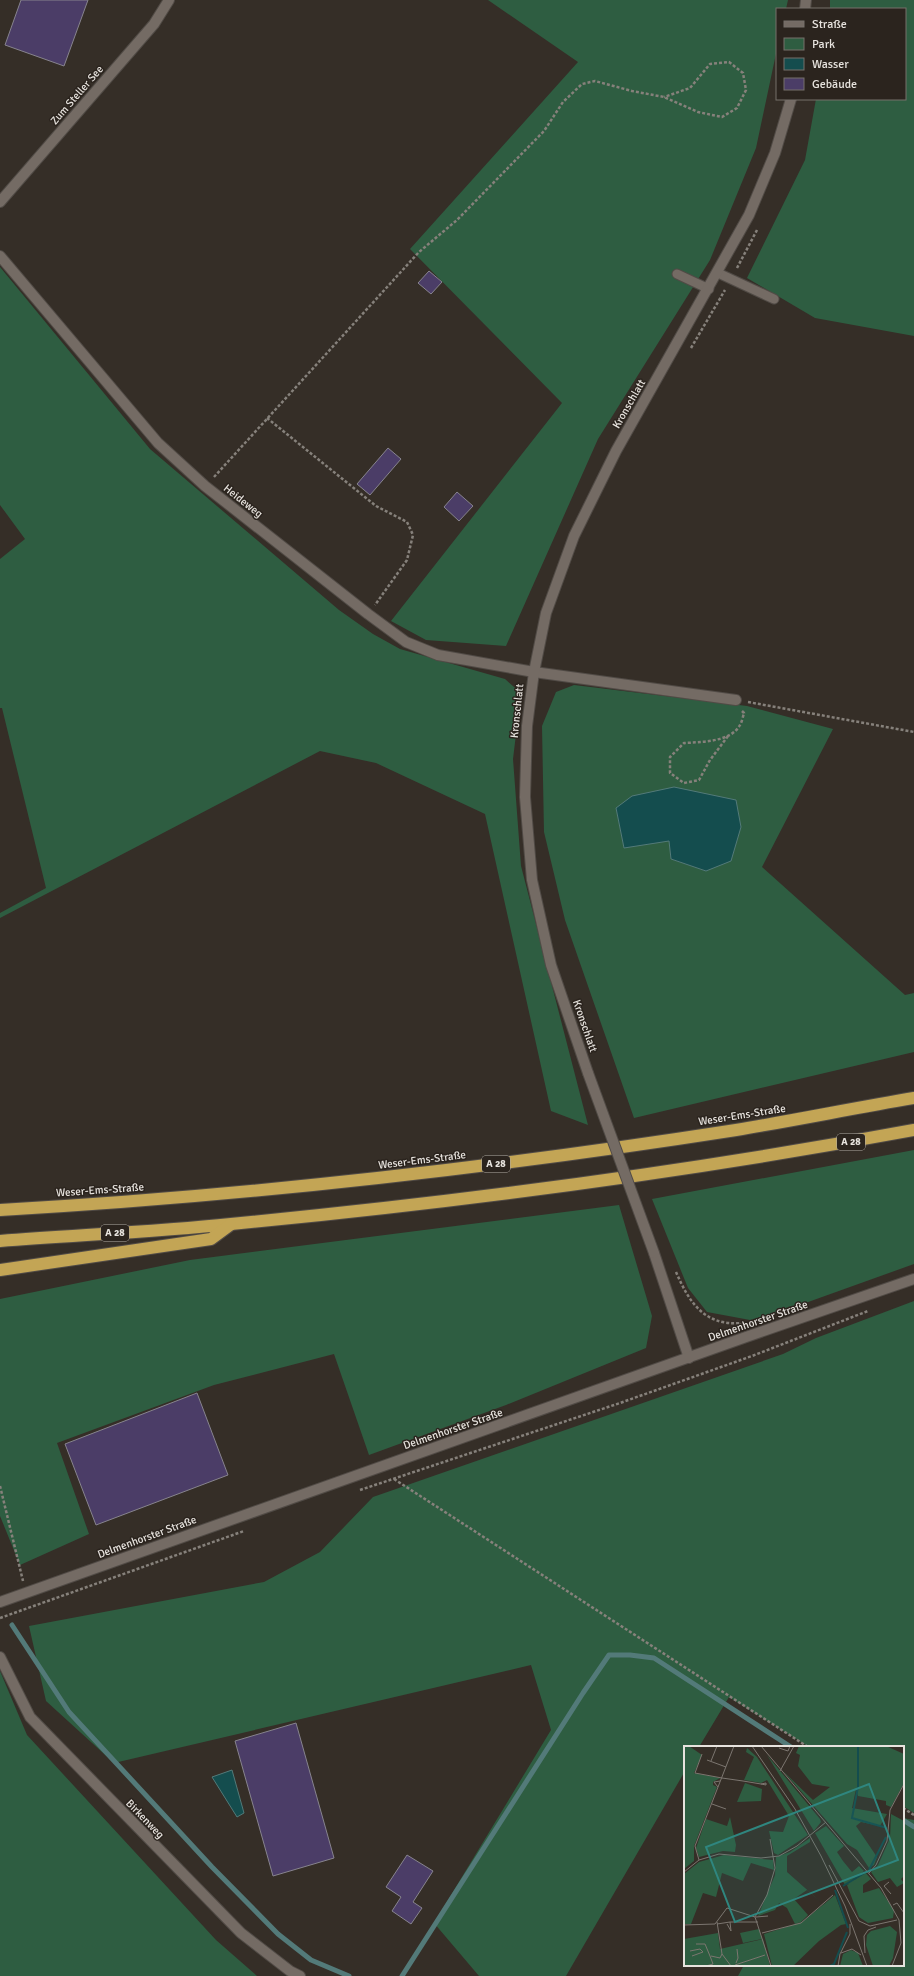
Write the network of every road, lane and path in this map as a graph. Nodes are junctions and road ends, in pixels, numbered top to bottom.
1 (169, 0) edge
2 (664, 97) junction
3 (791, 100) edge
4 (0, 202) edge
5 (758, 229) dead end
6 (0, 256) edge
7 (718, 273) junction
8 (677, 274) dead end
9 (731, 279) junction
10 (708, 290) junction
11 (774, 299) dead end
12 (688, 354) dead end
13 (267, 418) junction
14 (205, 486) junction
15 (368, 614) junction
16 (534, 672) junction
17 (736, 700) junction
18 (914, 732) edge
19 (728, 736) junction
20 (914, 1098) edge
21 (914, 1130) edge
22 (0, 1210) edge
23 (230, 1225) junction
24 (0, 1241) edge
25 (673, 1266) dead end
26 (0, 1270) edge
27 (914, 1279) edge
28 (872, 1309) dead end
29 (746, 1337) junction
30 (752, 1356) junction
31 (689, 1358) junction
32 (376, 1468) junction
33 (393, 1479) junction
34 (0, 1486) edge
35 (357, 1491) dead end
36 (246, 1531) dead end
37 (26, 1593) junction
38 (0, 1602) edge
39 (0, 1618) edge
40 (0, 1657) edge
41 (806, 1746) edge
42 (904, 1809) edge
43 (914, 1815) edge
44 (300, 1976) edge

1 - 4 street, Zum Steller See
2 - 2 path
2 - 13 path
3 - 7 street, Kronschlatt
5 - 9 path
6 - 14 street, Heideweg
7 - 9 lane
7 - 10 street, Kronschlatt
8 - 10 lane
9 - 11 lane
9 - 12 path
10 - 16 street, Kronschlatt
13 - 14 path
13 - 15 path
14 - 15 street, Heideweg
15 - 16 street, Heideweg
16 - 17 street, Heideweg
16 - 31 street, Kronschlatt, bridge
17 - 18 path
17 - 19 path
19 - 19 path
20 - 22 highway, Weser-Ems-Straße / A 28
21 - 23 highway, A 28
23 - 24 highway, A 28
23 - 26 highway
25 - 29 path
27 - 29 street, Delmenhorster Straße
28 - 30 path
29 - 30 path
29 - 31 street, Delmenhorster Straße
30 - 33 path
31 - 32 street, Delmenhorster Straße
32 - 33 path
32 - 37 street, Delmenhorster Straße
33 - 35 path
33 - 41 path
34 - 37 path
36 - 39 path
37 - 38 street, Delmenhorster Straße
40 - 44 street, Birkenweg
42 - 43 path

